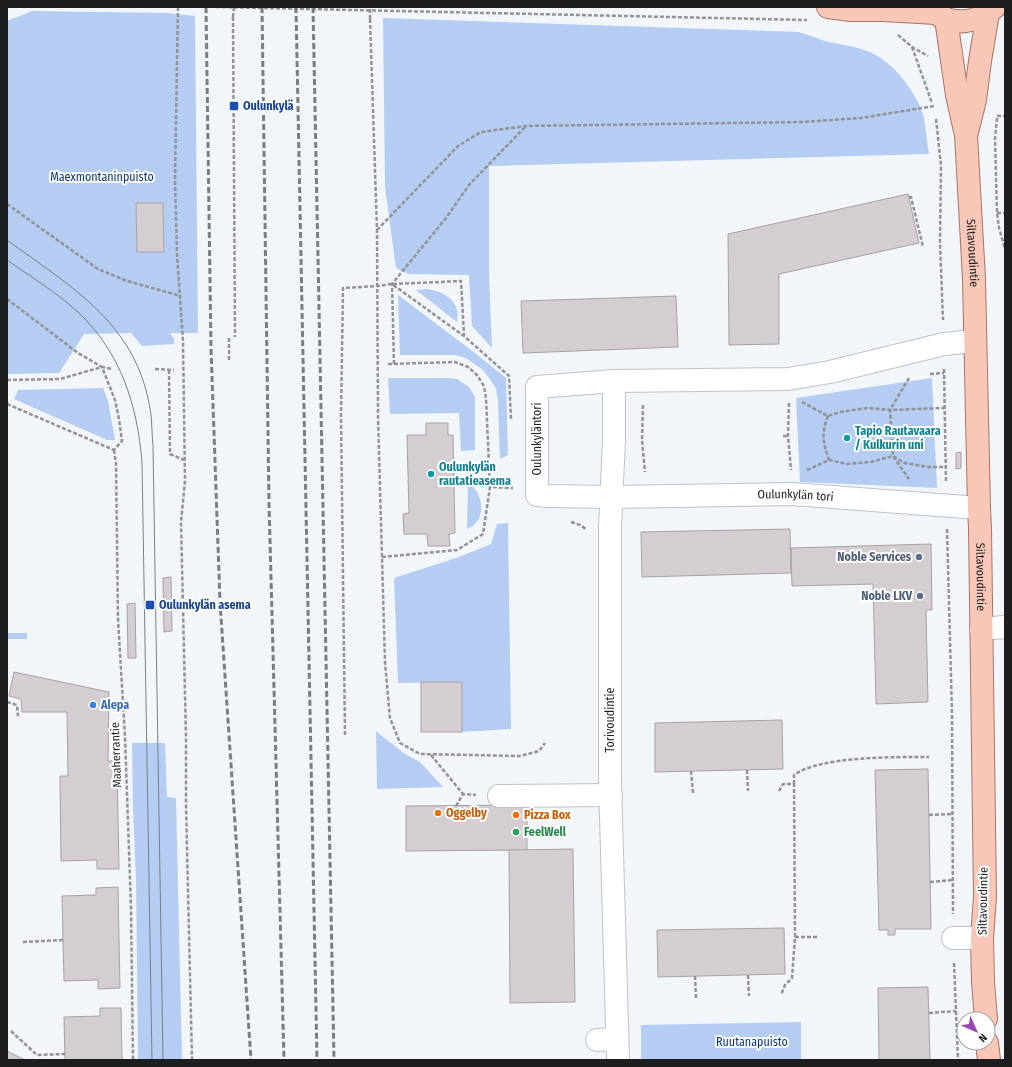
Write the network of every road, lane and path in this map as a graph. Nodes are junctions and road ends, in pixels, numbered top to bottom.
1 (178, 7) edge
2 (216, 7) edge
3 (234, 7) edge
4 (370, 7) edge
5 (828, 7) edge
6 (992, 10) edge
7 (937, 13) edge
8 (809, 20) dead end
9 (912, 47) dead end
10 (934, 106) junction
11 (998, 110) dead end
12 (934, 111) dead end
13 (935, 116) dead end
14 (997, 116) junction
15 (1005, 116) edge
16 (526, 126) junction
17 (966, 135) junction
18 (909, 197) dead end
19 (7, 204) edge
20 (997, 213) junction
21 (1005, 213) edge
22 (377, 230) junction
23 (923, 247) dead end
24 (1005, 249) edge
25 (392, 284) junction
26 (378, 286) junction
27 (181, 296) junction
28 (7, 299) edge
29 (464, 336) junction
30 (229, 338) dead end
31 (235, 338) dead end
32 (975, 341) junction
33 (944, 344) junction
34 (229, 361) dead end
35 (388, 364) dead end
36 (394, 364) junction
37 (102, 367) junction
38 (112, 369) dead end
39 (155, 369) dead end
40 (168, 370) junction
41 (174, 370) dead end
42 (944, 372) junction
43 (924, 375) dead end
44 (509, 376) dead end
45 (902, 377) dead end
46 (7, 380) edge
47 (614, 381) junction
48 (788, 387) junction
49 (645, 402) dead end
50 (7, 404) edge
51 (944, 408) junction
52 (890, 410) junction
53 (828, 416) junction
54 (783, 436) dead end
55 (788, 436) junction
56 (114, 450) junction
57 (893, 456) junction
58 (184, 460) junction
59 (829, 460) junction
60 (945, 467) junction
61 (649, 475) dead end
62 (792, 486) junction
63 (490, 487) junction
64 (513, 488) dead end
65 (612, 497) junction
66 (947, 506) junction
67 (979, 508) junction
68 (382, 558) junction
69 (1005, 627) edge
70 (981, 629) junction
71 (7, 702) edge
72 (18, 716) dead end
73 (345, 735) dead end
74 (545, 743) dead end
75 (431, 755) junction
76 (929, 757) dead end
77 (747, 770) dead end
78 (691, 771) dead end
79 (794, 784) junction
80 (779, 791) dead end
81 (748, 792) dead end
82 (693, 793) dead end
83 (463, 794) dead end
84 (611, 795) junction
85 (499, 796) dead end
86 (952, 814) junction
87 (929, 815) dead end
88 (953, 880) junction
89 (930, 882) dead end
90 (795, 937) junction
91 (817, 937) dead end
92 (954, 938) junction
93 (982, 938) junction
94 (63, 940) dead end
95 (24, 942) dead end
96 (748, 975) dead end
97 (695, 976) dead end
98 (781, 995) dead end
99 (749, 996) dead end
100 (696, 998) dead end
101 (956, 1011) joint
102 (985, 1011) edge
103 (929, 1013) dead end
104 (11, 1031) dead end
105 (611, 1046) edge
106 (65, 1054) dead end
107 (133, 1060) edge
108 (192, 1060) edge

1 - 27 path
2 - 8 path
3 - 31 path, bridge
4 - 22 path, bridge
5 - 7 main road
6 - 7 main road
6 - 17 main road, Siltavoudintie
7 - 17 main road, Siltavoudintie
9 - 10 path
10 - 12 path
10 - 16 path
11 - 14 path
13 - 33 path
14 - 15 path
14 - 20 path
16 - 22 path
16 - 25 path
17 - 32 main road, Siltavoudintie
18 - 23 path
19 - 27 path
20 - 21 path
20 - 24 path
22 - 26 path
25 - 26 path
25 - 29 path
25 - 29 path
25 - 36 path
26 - 68 path
26 - 73 path
27 - 58 path
28 - 37 path
29 - 44 path
30 - 34 path
32 - 33 street
32 - 67 main road, Siltavoudintie
33 - 42 path
33 - 48 street
35 - 36 path
36 - 63 path
37 - 38 path
37 - 46 path
37 - 56 path
39 - 40 path
40 - 41 path
40 - 58 path
42 - 43 path
42 - 51 path
45 - 52 path
47 - 48 street
47 - 65 street, Torivoudintie
47 - 65 street, Oulunkyläntori
48 - 53 path
48 - 55 path
49 - 61 path
50 - 56 path
51 - 52 path
51 - 60 path
52 - 53 path
52 - 57 path
53 - 59 path
54 - 55 path
55 - 62 path
56 - 107 path, Maaherrantie
57 - 59 path
57 - 60 path
58 - 108 path
59 - 62 path
60 - 66 path
62 - 65 street, Oulunkylän tori
62 - 66 street, Oulunkylän tori
63 - 64 path
63 - 68 path
65 - 84 street, Torivoudintie
66 - 67 street, Oulunkylän tori
66 - 86 path
67 - 70 main road, Siltavoudintie
68 - 75 path
69 - 70 street
70 - 93 main road, Siltavoudintie
71 - 72 path
74 - 75 path
75 - 83 path
76 - 79 path
77 - 81 path
78 - 82 path
79 - 80 path
79 - 90 path
84 - 85 street
84 - 105 street, Torivoudintie
86 - 87 path
86 - 88 path
88 - 89 path
88 - 92 path
90 - 91 path
90 - 98 path
92 - 93 street
92 - 101 path
93 - 102 main road, Siltavoudintie
94 - 95 path
96 - 99 path
97 - 100 path
101 - 103 path
104 - 106 path

